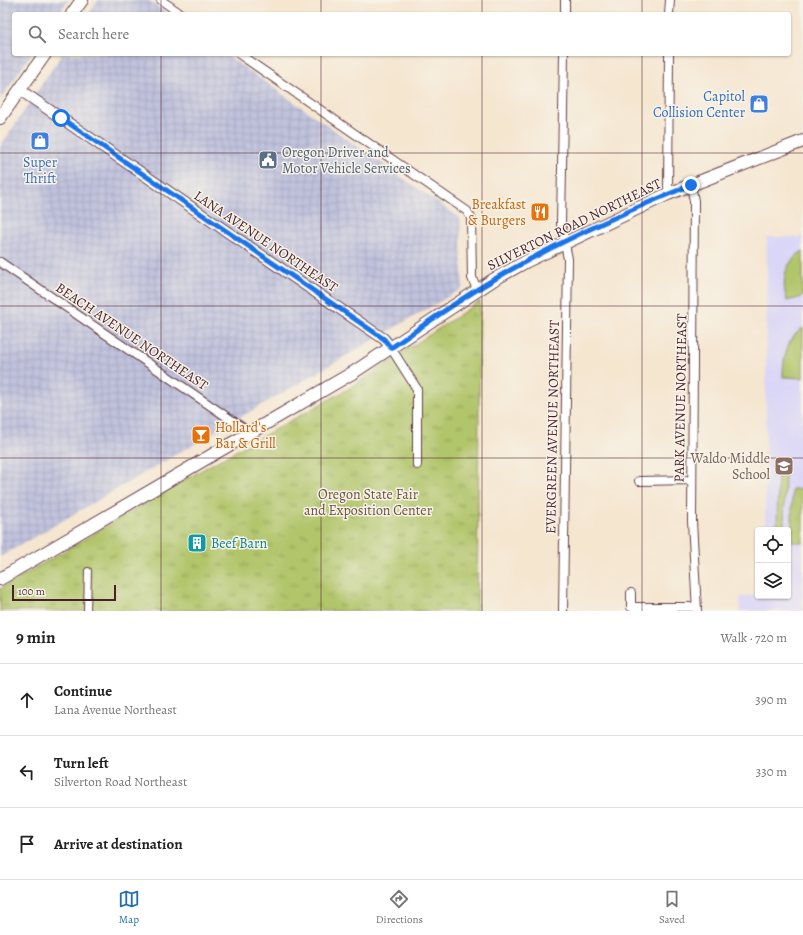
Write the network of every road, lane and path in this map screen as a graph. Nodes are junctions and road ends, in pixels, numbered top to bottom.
1 (82, 0) edge
2 (161, 0) edge
3 (565, 0) edge
4 (670, 0) edge
5 (73, 12) edge
6 (178, 12) edge
7 (565, 12) edge
8 (670, 12) edge
9 (43, 56) edge
10 (242, 56) edge
11 (564, 56) edge
12 (669, 56) edge
13 (20, 90) junction
14 (0, 118) edge
15 (803, 140) edge
16 (691, 185) junction
17 (668, 194) junction
18 (565, 243) junction
19 (0, 262) edge
20 (477, 289) junction
21 (391, 348) junction
22 (249, 432) junction
23 (417, 465) dead end
24 (692, 480) junction
25 (639, 481) dead end
26 (88, 571) dead end
27 (0, 579) edge
28 (631, 593) dead end
29 (697, 609) edge
30 (87, 611) edge
31 (563, 611) edge

1 - 5 main road
2 - 6 street
3 - 7 street
4 - 8 street
9 - 13 main road
10 - 20 street
11 - 18 street, EVERGREEN AVENUE NORTHEAST
12 - 17 street
13 - 14 main road
13 - 21 street, LANA AVENUE NORTHEAST
15 - 16 main road, SILVERTON ROAD NORTHEAST
16 - 17 main road, SILVERTON ROAD NORTHEAST
16 - 24 street, PARK AVENUE NORTHEAST
17 - 18 main road, SILVERTON ROAD NORTHEAST
18 - 20 main road, SILVERTON ROAD NORTHEAST
18 - 31 street, EVERGREEN AVENUE NORTHEAST
19 - 22 street, BEACH AVENUE NORTHEAST
20 - 21 main road, SILVERTON ROAD NORTHEAST
21 - 22 main road, SILVERTON ROAD NORTHEAST
21 - 23 street, LANA AVENUE NORTHEAST
22 - 27 main road, SILVERTON ROAD NORTHEAST
24 - 25 street
24 - 29 street, PARK AVENUE NORTHEAST
26 - 30 street
28 - 29 street

